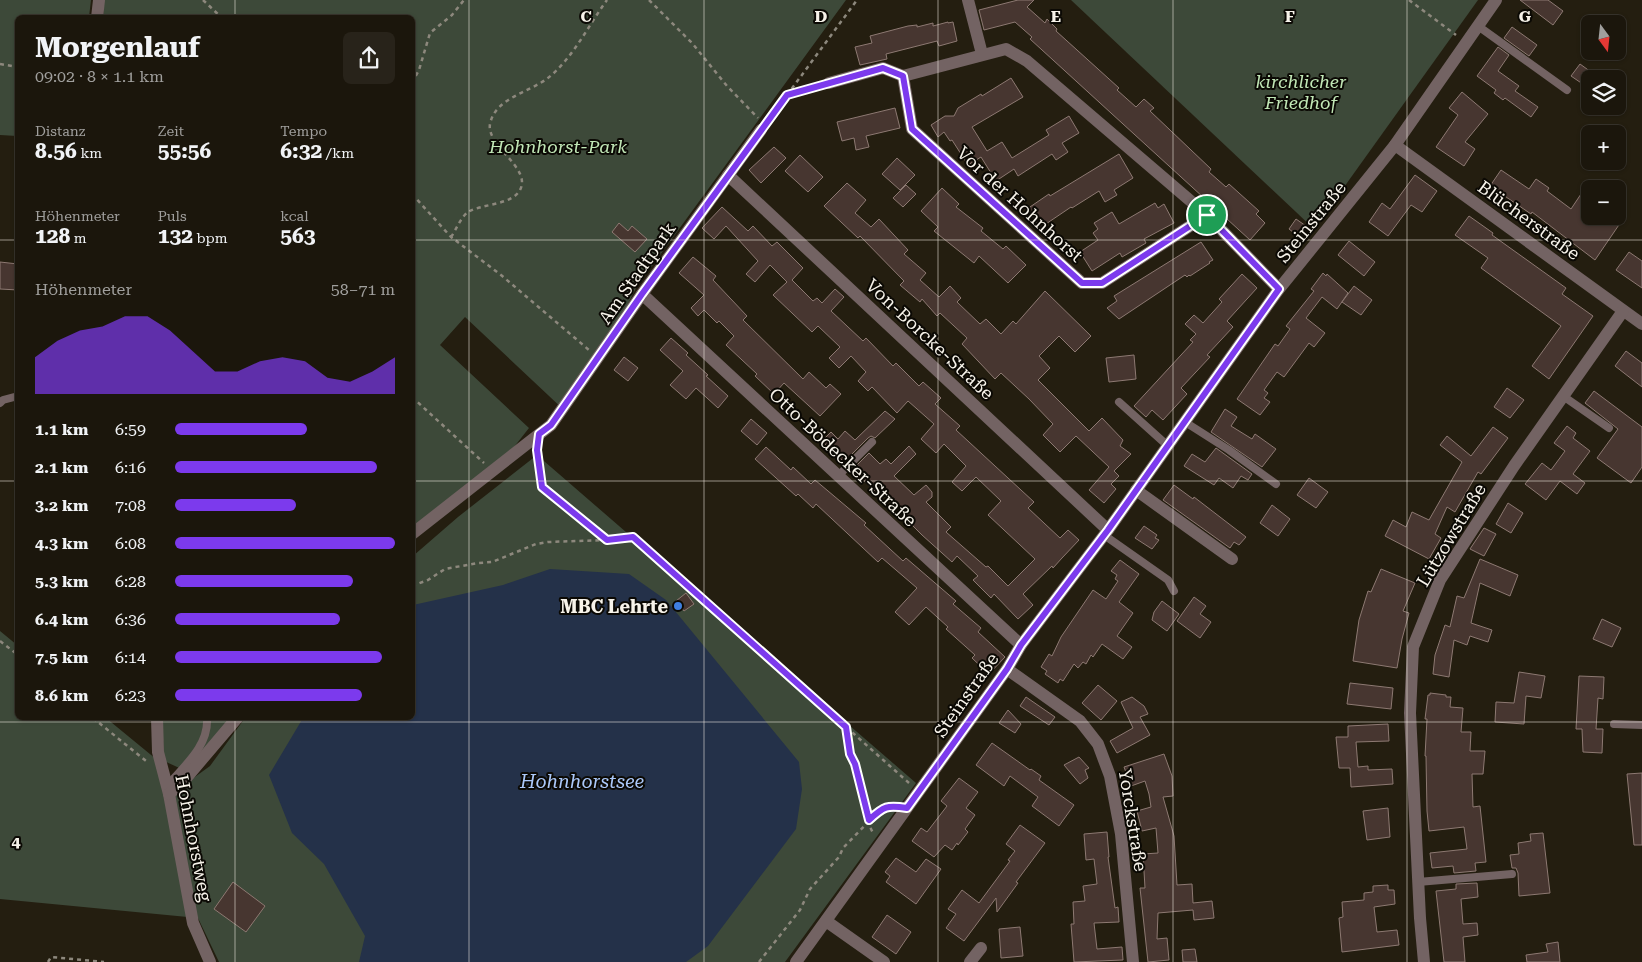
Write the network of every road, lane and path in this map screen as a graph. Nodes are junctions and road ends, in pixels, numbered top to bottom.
1 (99, 0) edge
2 (203, 0) edge
3 (464, 0) edge
4 (607, 0) edge
5 (648, 0) edge
6 (857, 0) edge
7 (968, 0) edge
8 (1409, 0) edge
9 (1496, 0) edge
10 (98, 15) edge
11 (219, 15) edge
12 (1478, 26) junction
13 (1466, 43) junction
14 (982, 54) junction
15 (0, 64) edge
16 (15, 66) edge
17 (903, 76) junction
18 (415, 77) edge
19 (829, 83) joint
20 (1568, 90) dead end
21 (787, 95) junction
22 (763, 127) junction
23 (1395, 145) junction
24 (728, 175) junction
25 (415, 197) edge
26 (1207, 215) junction
27 (451, 237) junction
28 (1279, 289) junction
29 (642, 294) junction
30 (1623, 311) junction
31 (1642, 324) edge
32 (598, 358) junction
33 (1563, 396) junction
34 (15, 397) edge
35 (415, 400) edge
36 (1119, 402) dead end
37 (0, 403) edge
38 (1185, 422) junction
39 (1609, 428) dead end
40 (539, 434) junction
41 (872, 442) dead end
42 (1168, 446) junction
43 (493, 470) junction
44 (838, 476) junction
45 (1276, 484) dead end
46 (1136, 490) junction
47 (415, 532) edge
48 (1106, 532) junction
49 (607, 540) junction
50 (1232, 559) dead end
51 (415, 585) edge
52 (1174, 591) dead end
53 (0, 641) edge
54 (1021, 645) junction
55 (15, 653) edge
56 (1007, 669) junction
57 (95, 720) edge
58 (157, 720) edge
59 (207, 720) edge
60 (235, 720) edge
61 (1614, 724) dead end
62 (1642, 725) edge
63 (846, 727) junction
64 (167, 786) junction
65 (919, 791) junction
66 (907, 808) junction
67 (869, 820) junction
68 (881, 844) junction
69 (1512, 874) dead end
70 (1418, 882) junction
71 (826, 921) junction
72 (981, 948) dead end
73 (48, 962) edge
74 (104, 962) edge
75 (210, 962) edge
76 (760, 962) edge
77 (796, 962) edge
78 (884, 962) edge
79 (970, 962) edge
80 (1133, 962) edge
81 (1424, 962) edge

1 - 10 street
2 - 11 path
3 - 18 path
4 - 27 path
5 - 22 path
6 - 21 path
7 - 14 street
8 - 13 path
9 - 12 street, Steinstraße
12 - 13 street, Steinstraße
12 - 20 lane
13 - 23 street, Steinstraße
14 - 17 street
14 - 26 street
15 - 16 path
17 - 19 street
17 - 26 street, Vor der Hohnhorst
19 - 21 path
21 - 22 path
22 - 24 street, Am Stadtpark
23 - 28 street, Steinstraße
23 - 30 street, Blücherstraße
24 - 29 street, Am Stadtpark
24 - 48 street, Von-Borcke-Straße
25 - 27 path
26 - 28 street
27 - 32 path
28 - 38 street, Steinstraße
29 - 32 street, Am Stadtpark
29 - 44 street, Otto-Bödecker-Straße
30 - 31 street, Blücherstraße
30 - 33 street, Lützowstraße
32 - 40 street, Am Stadtpark
33 - 39 lane
33 - 70 street, Lützowstraße
34 - 37 lane
35 - 43 path
36 - 42 lane
38 - 42 street, Steinstraße
38 - 45 lane
40 - 43 street, Am Stadtpark
40 - 49 path
41 - 44 lane
42 - 46 street, Steinstraße
43 - 47 street, Am Stadtpark
44 - 54 street, Otto-Bödecker-Straße
46 - 48 street, Steinstraße
46 - 50 street
48 - 52 lane
48 - 54 street, Steinstraße
49 - 51 path
49 - 63 path
53 - 55 path
54 - 56 street, Steinstraße
56 - 65 street, Steinstraße
56 - 80 street, Yorckstraße
57 - 64 path
58 - 64 street, Hohnhorstweg
59 - 64 lane
60 - 64 street
61 - 62 lane
63 - 65 path
63 - 67 path
64 - 75 street, Hohnhorstweg
65 - 66 street, Steinstraße
66 - 67 path
66 - 68 street, Steinstraße
67 - 68 path
67 - 76 path
68 - 71 street, Steinstraße
69 - 70 lane
70 - 81 street, Lützowstraße
71 - 77 street, Steinstraße
71 - 78 street
72 - 79 street
73 - 74 path

